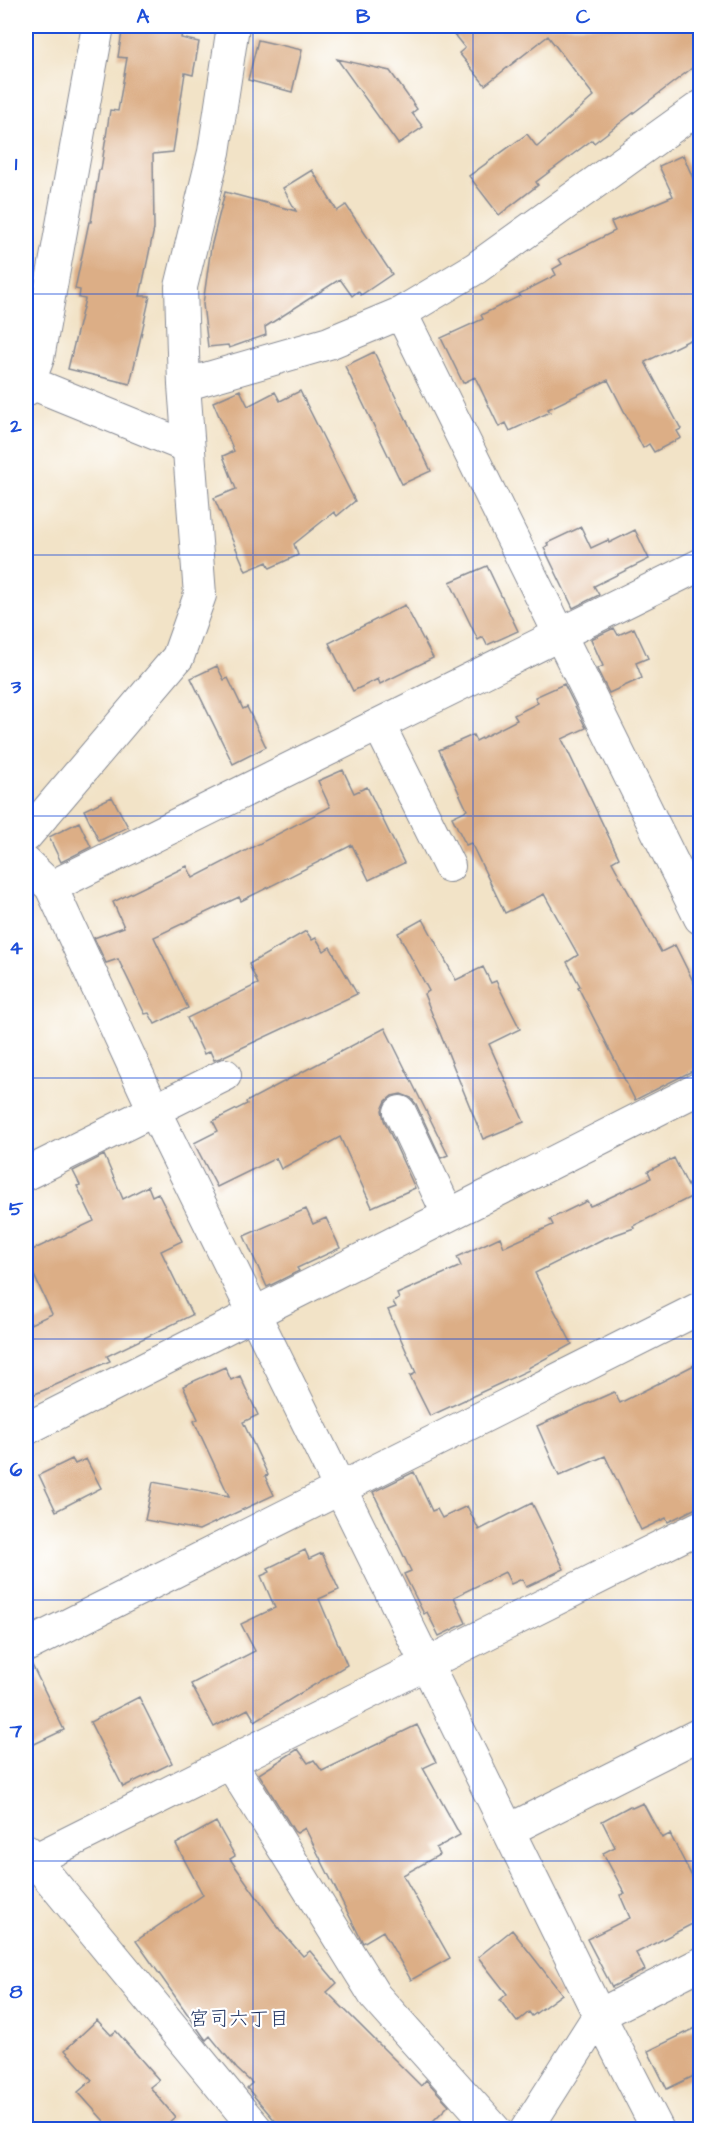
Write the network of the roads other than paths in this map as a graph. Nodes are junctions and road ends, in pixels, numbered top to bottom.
1 (98, 26) edge
2 (233, 26) edge
3 (700, 107) edge
4 (400, 314) junction
5 (27, 384) edge
6 (184, 385) junction
7 (188, 447) junction
8 (700, 565) edge
9 (561, 634) junction
10 (379, 725) junction
11 (26, 836) edge
12 (26, 863) edge
13 (449, 866) dead end
14 (51, 887) junction
15 (700, 918) edge
16 (225, 1075) dead end
17 (700, 1088) edge
18 (154, 1110) junction
19 (400, 1112) dead end
20 (26, 1174) edge
21 (448, 1214) junction
22 (700, 1308) edge
23 (254, 1314) junction
24 (26, 1429) edge
25 (340, 1488) junction
26 (700, 1527) edge
27 (26, 1646) edge
28 (428, 1665) junction
29 (700, 1734) edge
30 (230, 1762) junction
31 (509, 1830) junction
32 (28, 1858) edge
33 (700, 1964) edge
34 (599, 2014) junction
35 (257, 2130) edge
36 (495, 2130) edge
37 (526, 2130) edge
38 (658, 2130) edge

1 - 5 street
2 - 6 street
3 - 4 street
4 - 6 street
4 - 9 street
5 - 7 street
6 - 7 street
7 - 11 street
8 - 9 street
9 - 10 street
9 - 15 street
10 - 13 street
10 - 14 street
12 - 14 street
14 - 18 street
16 - 18 street
17 - 21 street
18 - 20 street
18 - 23 street
19 - 21 street
21 - 23 street
22 - 25 street
23 - 24 street
23 - 25 street
25 - 27 street
25 - 28 street
26 - 28 street
28 - 30 street
28 - 31 street
29 - 31 street
30 - 32 street
30 - 36 street
31 - 34 street
32 - 35 street
33 - 34 street
34 - 37 street
34 - 38 street

